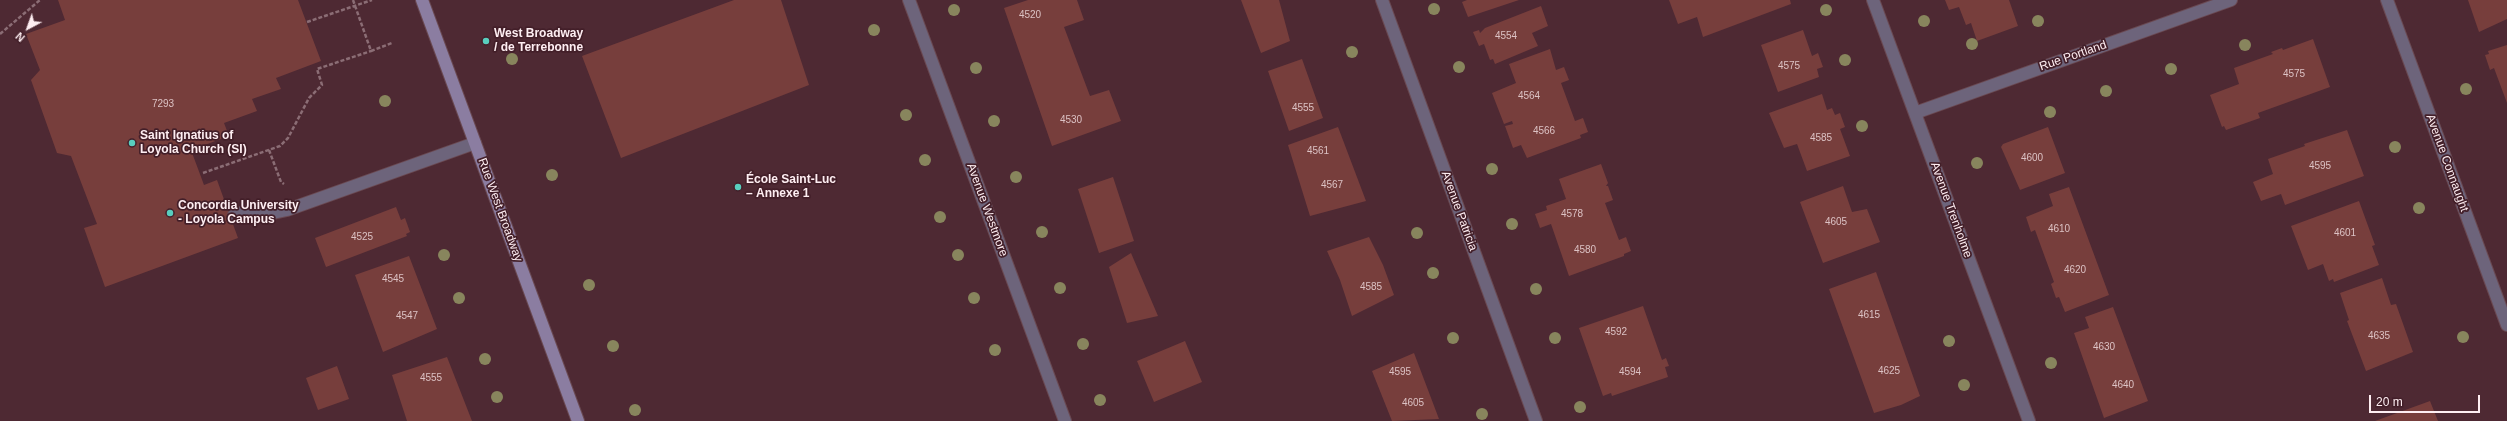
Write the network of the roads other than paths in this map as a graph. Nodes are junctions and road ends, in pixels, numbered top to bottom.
1 (422, 0) edge
2 (909, 0) edge
3 (1382, 0) edge
4 (1873, 0) edge
5 (2231, 0) edge
6 (2387, 0) edge
7 (1915, 113) junction
8 (475, 143) junction
9 (234, 215) dead end
10 (2507, 325) edge
11 (578, 421) edge
12 (1065, 421) edge
13 (1536, 421) edge
14 (2029, 421) edge

1 - 8 street, Rue West Broadway
2 - 12 street, Avenue Westmore
3 - 13 street, Avenue Patricia
4 - 7 street, Avenue Trenholme
5 - 7 street, Rue Portland
6 - 10 street, Avenue Connaught
7 - 14 street, Avenue Trenholme
8 - 9 street
8 - 11 street, Rue West Broadway

